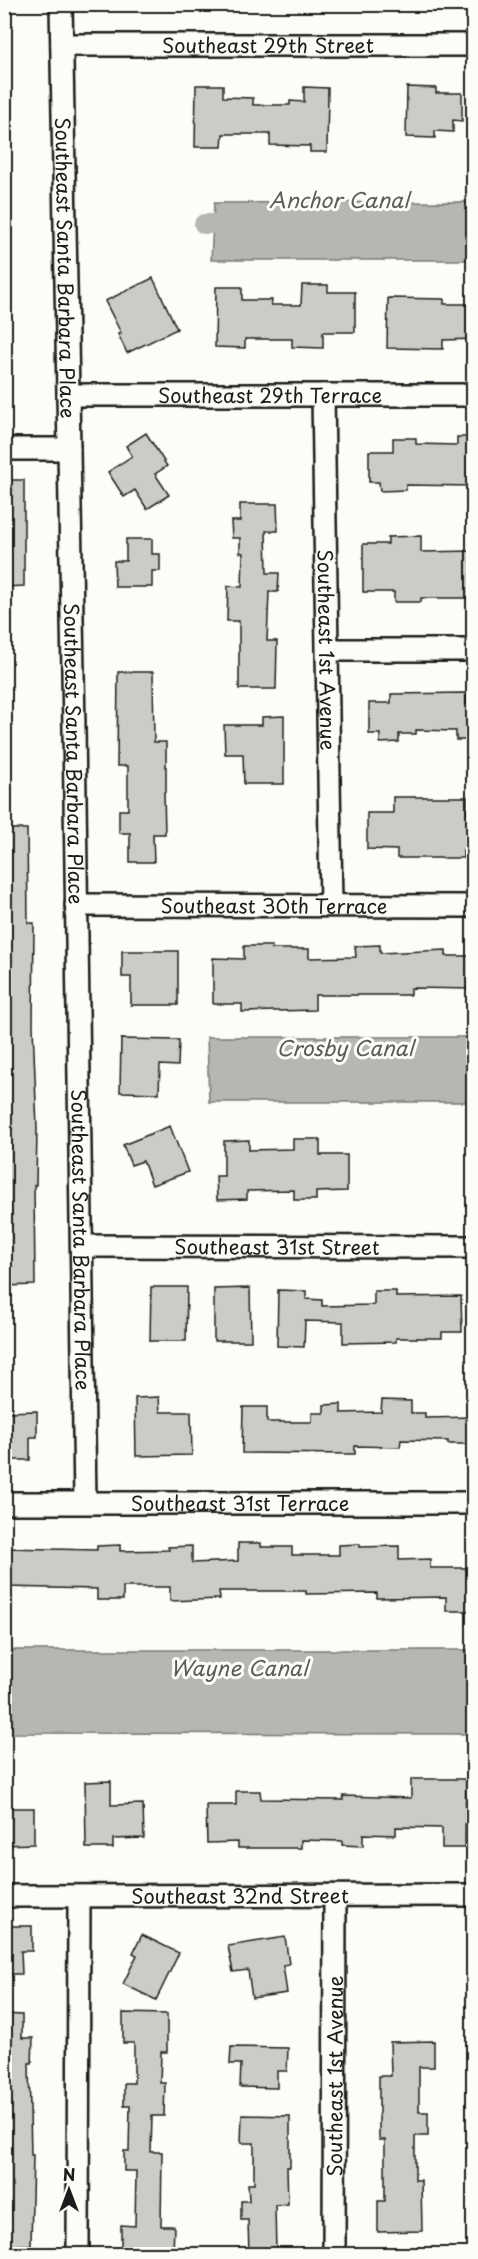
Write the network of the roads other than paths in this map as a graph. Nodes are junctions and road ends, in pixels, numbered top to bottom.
1 (61, 4) edge
2 (62, 45) junction
3 (474, 45) edge
4 (68, 395) junction
5 (323, 395) junction
6 (474, 395) edge
7 (4, 449) edge
8 (69, 449) junction
9 (328, 650) junction
10 (474, 650) edge
11 (76, 905) junction
12 (331, 905) junction
13 (474, 906) edge
14 (82, 1246) junction
15 (474, 1247) edge
16 (85, 1502) junction
17 (4, 1503) edge
18 (474, 1503) edge
19 (474, 1895) edge
20 (4, 1896) edge
21 (79, 1896) junction
22 (334, 1896) junction
23 (78, 2254) edge
24 (334, 2254) edge

1 - 2 street, Southeast Santa Barbara Place
2 - 3 street, Southeast 29th Street
2 - 4 street, Southeast Santa Barbara Place
4 - 5 street, Southeast 29th Terrace
4 - 8 street, Southeast Santa Barbara Place
5 - 6 street, Southeast 29th Terrace
5 - 9 street, Southeast 1st Avenue
7 - 8 street
8 - 11 street, Southeast Santa Barbara Place
9 - 10 street
9 - 12 street, Southeast 1st Avenue
11 - 12 street, Southeast 30th Terrace
11 - 14 street, Southeast Santa Barbara Place
12 - 13 street, Southeast 30th Terrace
14 - 15 street, Southeast 31st Street
14 - 16 street, Southeast Santa Barbara Place
16 - 17 street, Southeast 31st Terrace
16 - 18 street, Southeast 31st Terrace
19 - 22 street, Southeast 32nd Street
20 - 21 street, Southeast 32nd Street
21 - 22 street, Southeast 32nd Street
21 - 23 street
22 - 24 street, Southeast 1st Avenue

